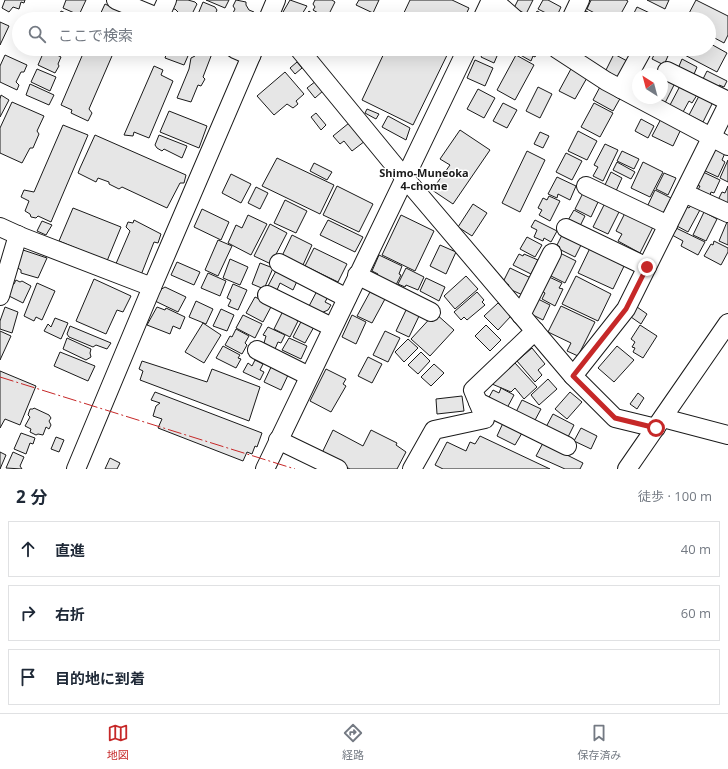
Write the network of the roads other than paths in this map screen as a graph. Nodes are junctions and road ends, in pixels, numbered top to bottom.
1 (116, 0) edge
2 (167, 0) edge
3 (492, 0) edge
4 (580, 0) edge
5 (146, 12) edge
6 (163, 12) edge
7 (486, 12) edge
8 (507, 12) edge
9 (574, 12) edge
10 (251, 56) edge
11 (305, 56) edge
12 (464, 56) edge
13 (568, 56) edge
14 (639, 56) edge
15 (668, 72) edge
16 (621, 89) junction
17 (728, 102) edge
18 (712, 138) junction
19 (728, 146) edge
20 (404, 177) junction
21 (586, 186) dead end
22 (684, 193) junction
23 (728, 213) edge
24 (668, 225) junction
25 (0, 227) edge
26 (566, 228) dead end
27 (18, 235) junction
28 (552, 253) dead end
29 (279, 263) dead end
30 (647, 267) junction
31 (357, 275) junction
32 (152, 287) junction
33 (267, 295) dead end
34 (0, 296) edge
35 (346, 298) junction
36 (431, 312) dead end
37 (521, 315) junction
38 (728, 323) edge
39 (332, 328) junction
40 (535, 331) junction
41 (257, 350) dead end
42 (309, 376) junction
43 (573, 376) junction
44 (478, 402) junction
45 (659, 423) junction
46 (728, 435) edge
47 (278, 440) junction
48 (567, 446) dead end
49 (76, 469) edge
50 (264, 469) edge
51 (338, 469) edge
52 (412, 469) edge
53 (627, 469) edge

1 - 5 street
2 - 6 street
3 - 7 street
3 - 8 street
4 - 9 street
10 - 32 street
11 - 20 street
12 - 20 street
13 - 16 street
14 - 16 street
15 - 17 street
16 - 18 street
17 - 18 street
18 - 19 street
18 - 22 street
20 - 31 street
20 - 37 street
21 - 24 street
22 - 23 street
22 - 24 street
24 - 30 street
25 - 27 street
26 - 30 street
27 - 32 street
27 - 34 street
28 - 37 street
29 - 35 street
30 - 43 street
31 - 35 street
31 - 36 street
32 - 49 street
33 - 39 street
35 - 39 street
37 - 40 street
38 - 45 street
39 - 42 street
40 - 43 street
40 - 44 street
41 - 42 street
42 - 47 street
43 - 45 street
44 - 48 street
44 - 52 street
45 - 46 street
45 - 53 street
47 - 50 street
47 - 51 street

